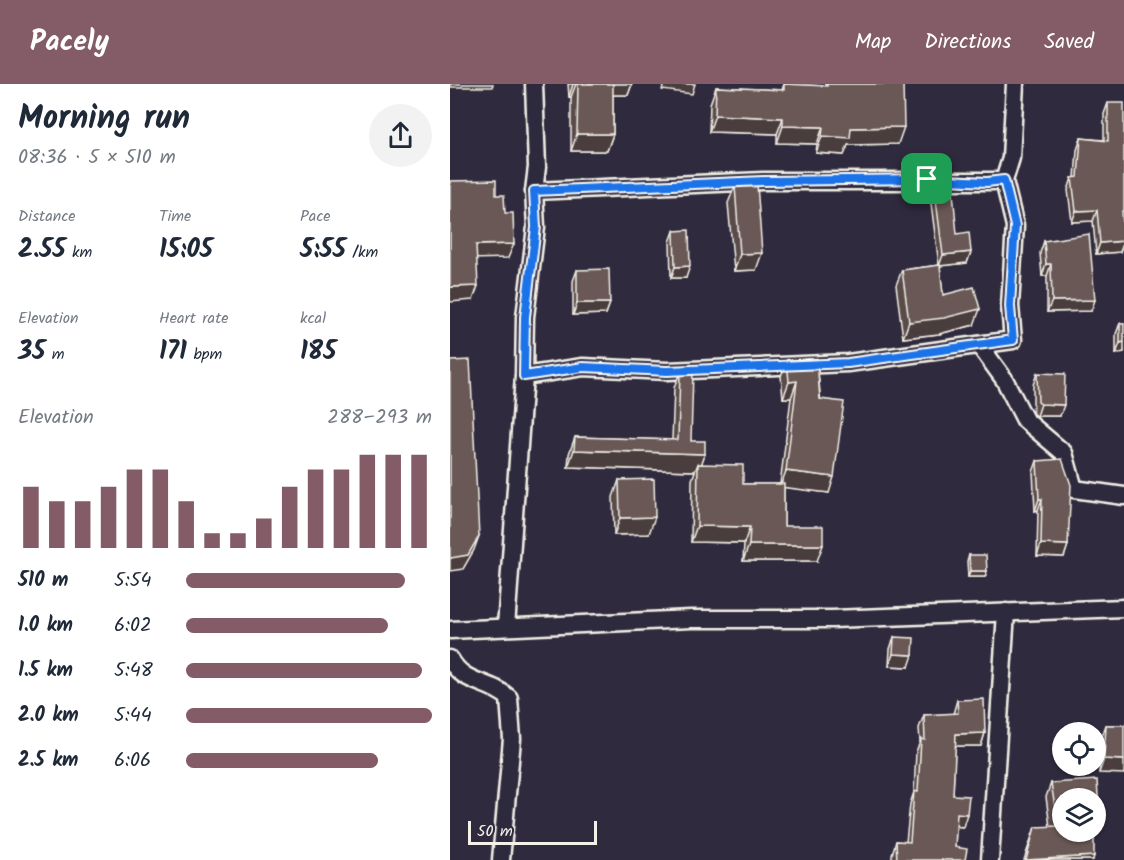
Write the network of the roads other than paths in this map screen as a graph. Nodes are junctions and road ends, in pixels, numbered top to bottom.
1 (534, 84) edge
2 (1015, 84) edge
3 (1004, 180) junction
4 (534, 191) junction
5 (980, 346) junction
6 (524, 376) junction
7 (1124, 496) edge
8 (1124, 608) edge
9 (1006, 612) junction
10 (506, 627) junction
11 (450, 630) edge
12 (450, 659) edge
13 (501, 860) edge
14 (990, 860) edge

1 - 4 street
2 - 3 street
3 - 4 street
3 - 5 street
4 - 6 street
5 - 6 street
5 - 7 street
6 - 10 street
8 - 9 street
9 - 10 street
9 - 14 street
10 - 11 street
12 - 13 street

